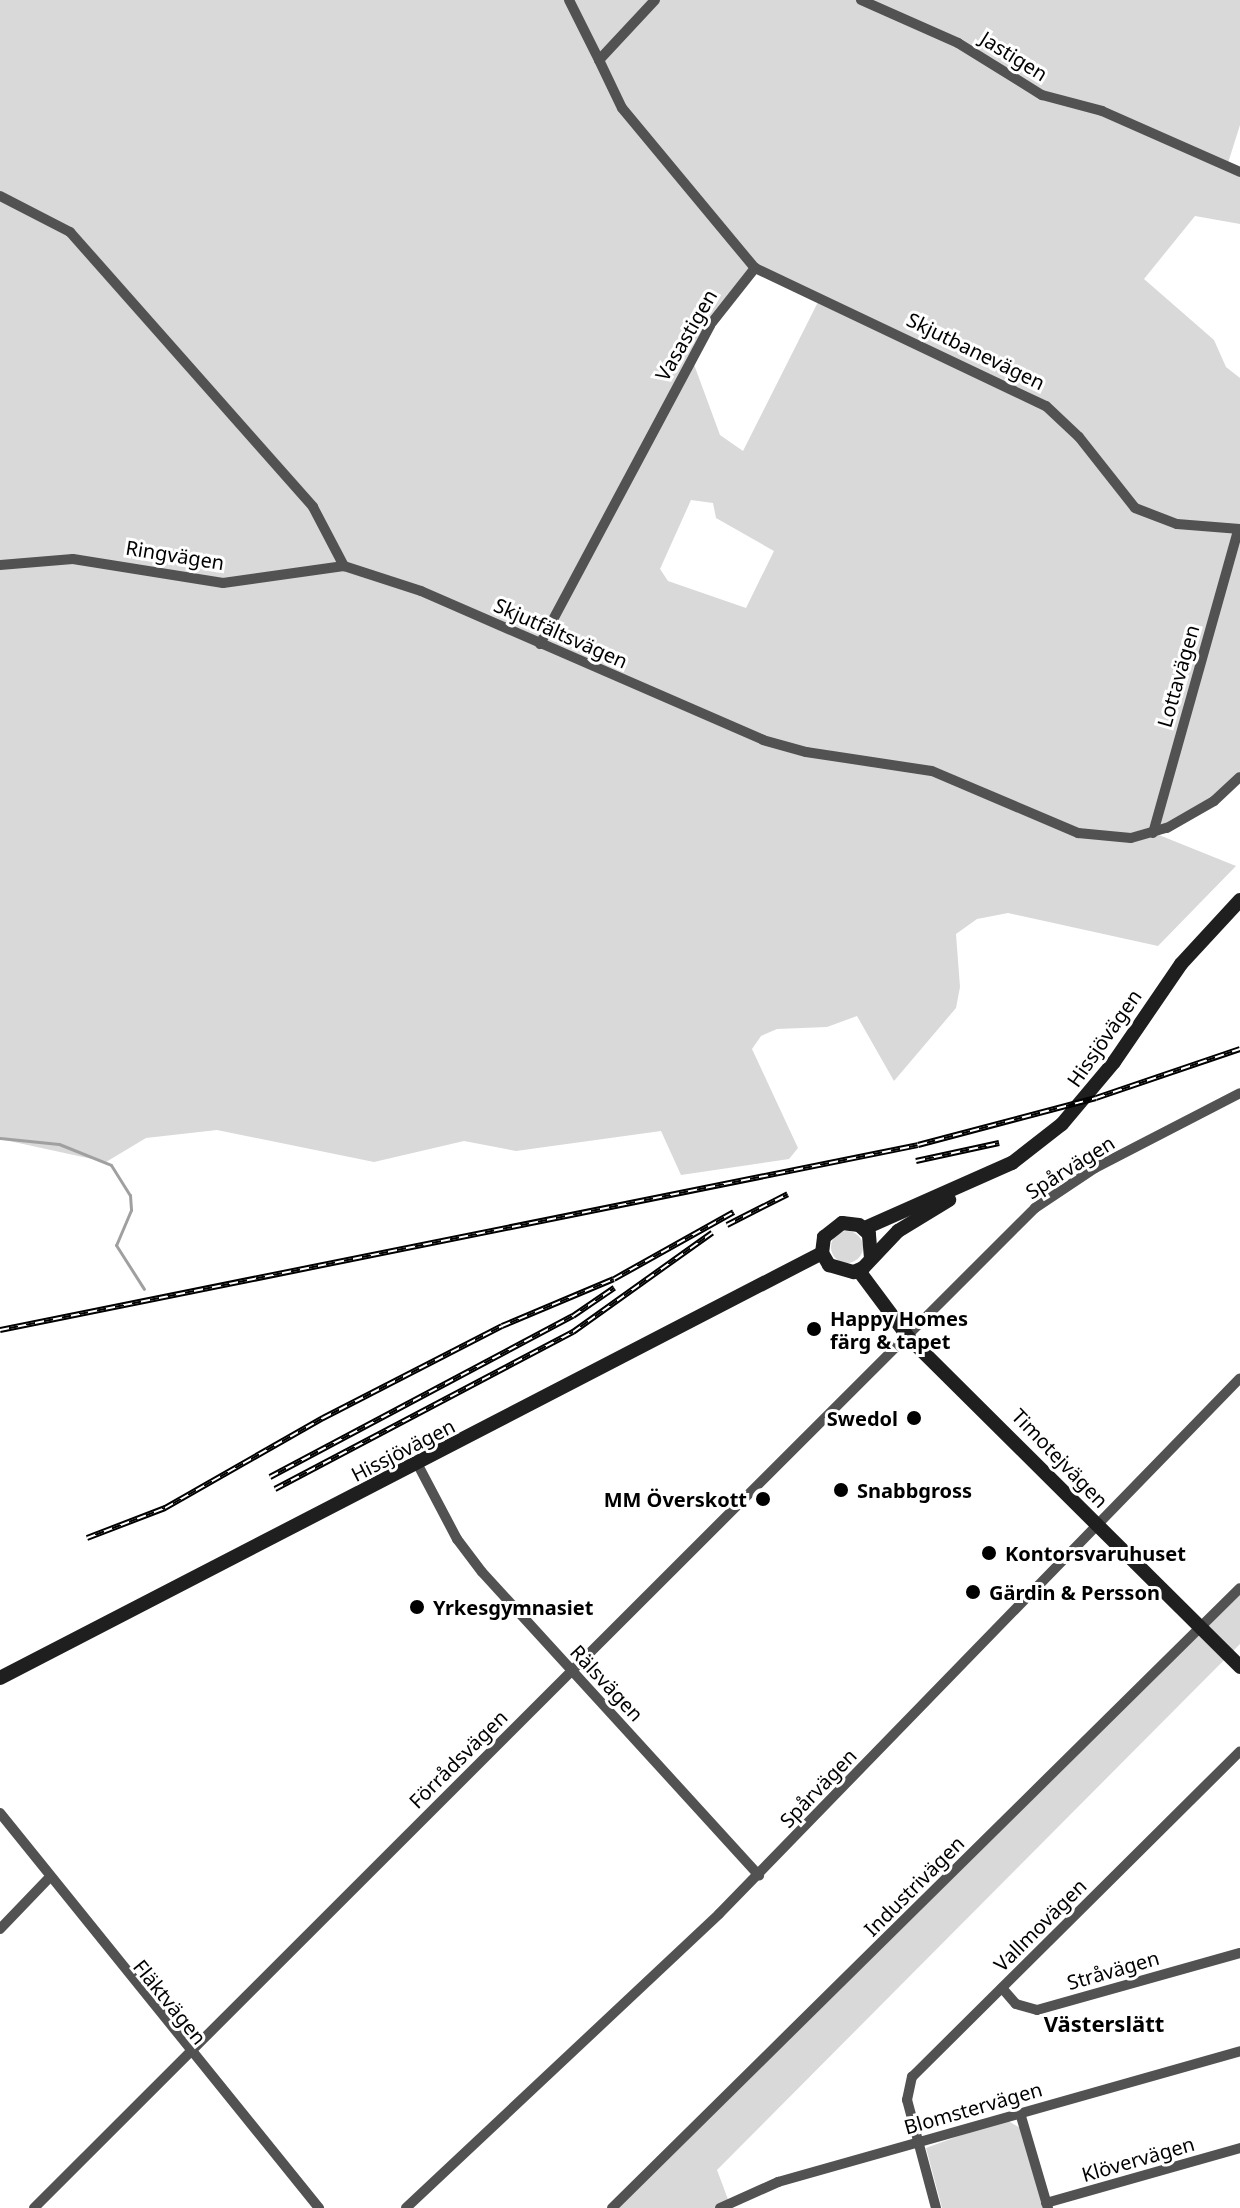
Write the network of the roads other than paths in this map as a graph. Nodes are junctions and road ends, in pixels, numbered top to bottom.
1 (569, 0) edge
2 (655, 0) edge
3 (861, 0) edge
4 (599, 60) junction
5 (1240, 172) edge
6 (0, 196) edge
7 (755, 268) junction
8 (1239, 530) edge
9 (0, 565) edge
10 (344, 566) junction
11 (540, 644) junction
12 (1240, 777) edge
13 (1153, 833) junction
14 (1240, 900) edge
15 (1240, 1093) edge
16 (982, 1178) junction
17 (865, 1228) junction
18 (822, 1253) junction
19 (871, 1258) junction
20 (859, 1271) junction
21 (909, 1338) junction
22 (1240, 1378) edge
23 (418, 1465) junction
24 (1097, 1525) junction
25 (1240, 1588) edge
26 (1200, 1629) junction
27 (1240, 1667) edge
28 (571, 1671) junction
29 (0, 1678) edge
30 (1240, 1751) edge
31 (0, 1813) edge
32 (759, 1875) junction
33 (48, 1879) junction
34 (0, 1929) edge
35 (1240, 1953) edge
36 (1002, 1988) junction
37 (1240, 2051) edge
38 (188, 2052) junction
39 (1020, 2113) junction
40 (918, 2142) junction
41 (1240, 2148) edge
42 (1047, 2206) edge
43 (34, 2208) edge
44 (319, 2208) edge
45 (406, 2208) edge
46 (612, 2208) edge
47 (720, 2208) edge
48 (936, 2208) edge

1 - 4 street
2 - 4 street
3 - 5 street, Jastigen
4 - 7 street
6 - 10 street
7 - 8 street, Skjutbanevägen
7 - 11 street, Vasastigen
8 - 13 street, Lottavägen
9 - 10 street, Ringvägen
10 - 11 street, Skjutfältsvägen
11 - 13 street, Skjutfältsvägen
12 - 13 street, Skjutfältsvägen
14 - 16 main road, Hissjövägen
15 - 21 street, Spårvägen
16 - 17 main road, Hissjövägen
16 - 19 main road, Hissjövägen
17 - 18 main road
17 - 19 main road
18 - 20 main road
18 - 23 main road, Hissjövägen
19 - 20 main road
20 - 21 main road, Timotejvägen
21 - 24 main road, Timotejvägen
21 - 28 street, Förrådsvägen
22 - 24 street, Spårvägen
23 - 28 street, Rälsvägen
23 - 29 main road, Hissjövägen
24 - 26 main road, Timotejvägen
24 - 32 street, Spårvägen
25 - 26 street, Industrivägen
26 - 27 main road, Timotejvägen
26 - 46 street, Industrivägen
28 - 32 street, Rälsvägen
28 - 38 street, Förrådsvägen
30 - 36 street, Vallmovägen
31 - 33 street, Fläktvägen
32 - 45 street, Spårvägen
33 - 34 street
33 - 38 street, Fläktvägen
35 - 36 street, Stråvägen
36 - 40 street, Vallmovägen
37 - 39 street, Blomstervägen
38 - 43 street, Förrådsvägen
38 - 44 street, Fläktvägen
39 - 40 street, Blomstervägen
39 - 42 street
40 - 47 street, Blomstervägen
40 - 48 street, Vallmovägen
41 - 42 street, Klövervägen

